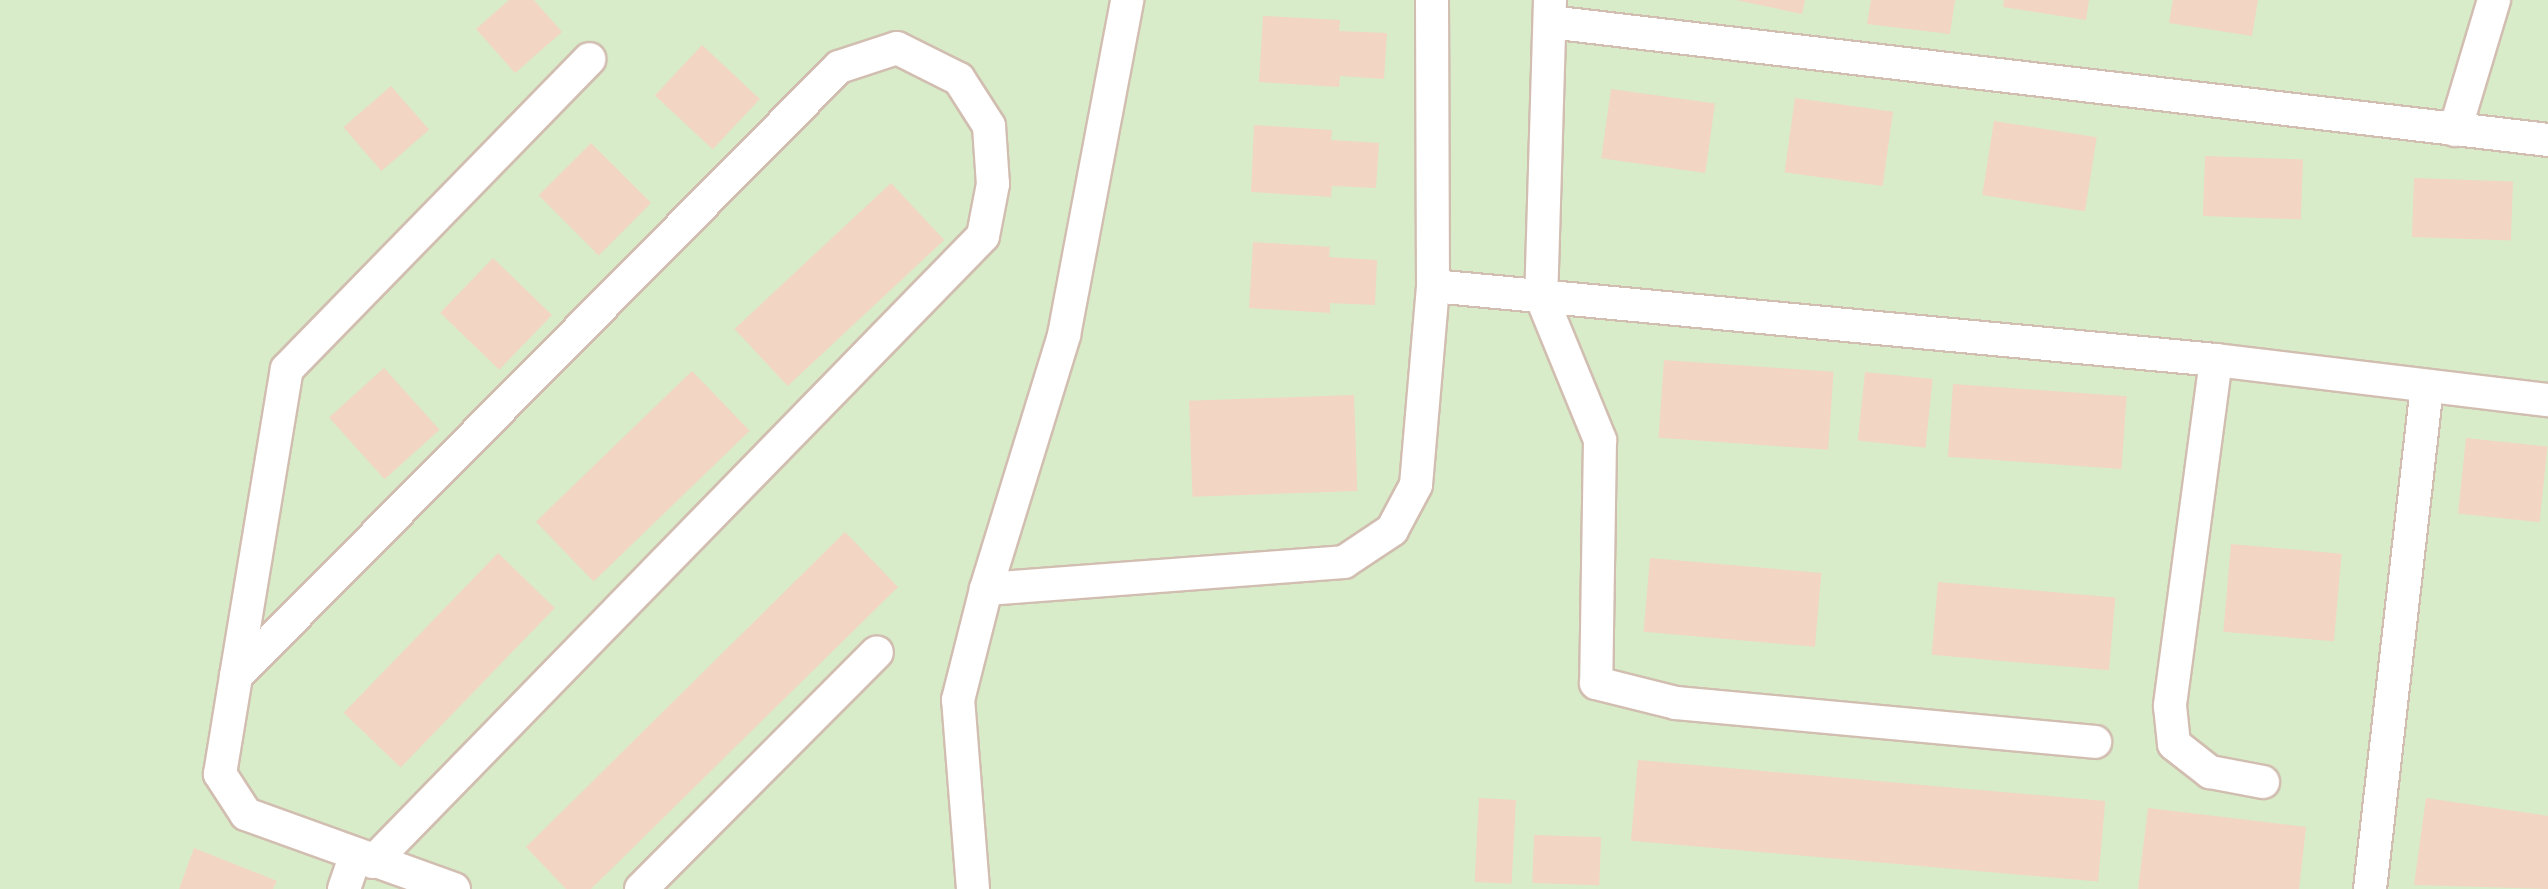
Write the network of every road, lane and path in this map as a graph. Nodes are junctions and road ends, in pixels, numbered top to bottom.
1 (1127, 0) edge
2 (1432, 0) edge
3 (2494, 0) edge
4 (1550, 11) edge
5 (590, 60) dead end
6 (2455, 130) junction
7 (2548, 140) edge
8 (1433, 286) junction
9 (1541, 296) junction
10 (2216, 360) junction
11 (2427, 386) junction
12 (2548, 400) edge
13 (986, 588) junction
14 (877, 652) dead end
15 (236, 676) junction
16 (2095, 742) dead end
17 (2263, 782) dead end
18 (364, 860) junction
19 (344, 889) edge
20 (454, 889) edge
21 (641, 889) edge
22 (973, 889) edge
23 (2370, 889) edge

1 - 13 street
2 - 8 street
3 - 6 street
4 - 6 street
4 - 9 street
5 - 15 street
6 - 7 street
8 - 9 street
8 - 13 street
9 - 10 street
9 - 16 street
10 - 11 street
10 - 17 street
11 - 12 street
11 - 23 street
13 - 22 street
14 - 21 street
15 - 18 street
15 - 18 street
18 - 19 street
18 - 20 street

